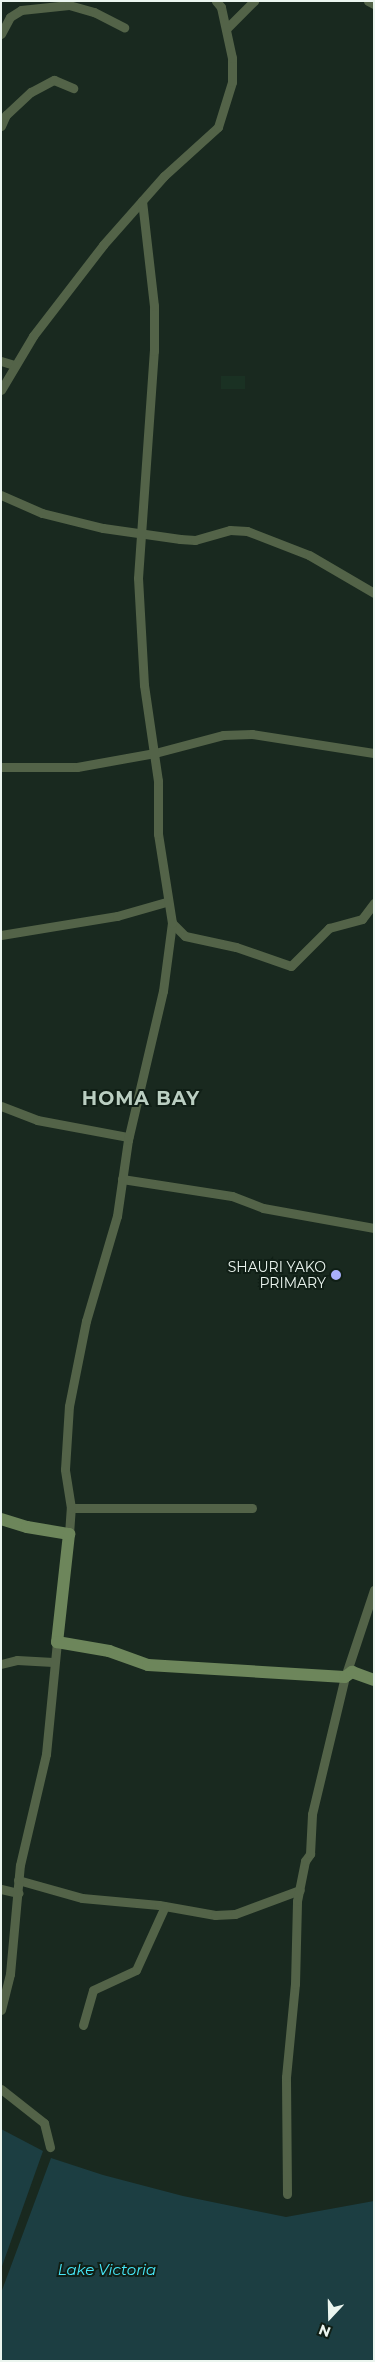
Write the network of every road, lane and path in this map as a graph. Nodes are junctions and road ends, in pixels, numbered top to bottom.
1 (216, 1) edge
2 (254, 1) edge
3 (368, 1) edge
4 (374, 4) edge
5 (124, 27) dead end
6 (226, 29) junction
7 (1, 34) edge
8 (73, 88) dead end
9 (1, 126) edge
10 (142, 201) junction
11 (1, 361) edge
12 (14, 365) junction
13 (1, 390) edge
14 (1, 495) edge
15 (140, 532) junction
16 (374, 593) edge
17 (155, 752) junction
18 (374, 753) edge
19 (1, 767) edge
20 (166, 902) junction
21 (374, 903) edge
22 (172, 923) junction
23 (1, 935) edge
24 (1, 1106) edge
25 (128, 1140) junction
26 (122, 1179) junction
27 (374, 1228) edge
28 (71, 1508) junction
29 (252, 1508) dead end
30 (1, 1519) edge
31 (69, 1534) junction
32 (374, 1590) edge
33 (57, 1642) junction
34 (53, 1662) junction
35 (1, 1664) edge
36 (345, 1677) junction
37 (374, 1680) edge
38 (18, 1880) junction
39 (1, 1889) edge
40 (300, 1890) junction
41 (19, 1893) junction
42 (165, 1906) junction
43 (1, 2010) edge
44 (83, 2024) dead end
45 (1, 2090) edge
46 (50, 2147) dead end
47 (287, 2194) dead end

1 - 6 street
2 - 6 street
3 - 4 street
5 - 7 street
6 - 10 street
8 - 9 street
10 - 12 street
10 - 15 street
11 - 12 street
12 - 13 street
14 - 15 street
15 - 16 street
15 - 17 street
17 - 18 street
17 - 19 street
17 - 20 street
20 - 22 street
20 - 23 street
21 - 22 street
22 - 25 street
24 - 25 street
25 - 26 street
26 - 27 street
26 - 28 street
28 - 29 street
28 - 31 street
30 - 31 street
31 - 33 street
32 - 36 street
33 - 34 street
33 - 36 street
34 - 35 street
34 - 38 street
36 - 37 street
36 - 40 street
38 - 41 street
38 - 42 street
39 - 41 street
40 - 42 street
40 - 47 street
41 - 43 street
42 - 44 street
45 - 46 street

